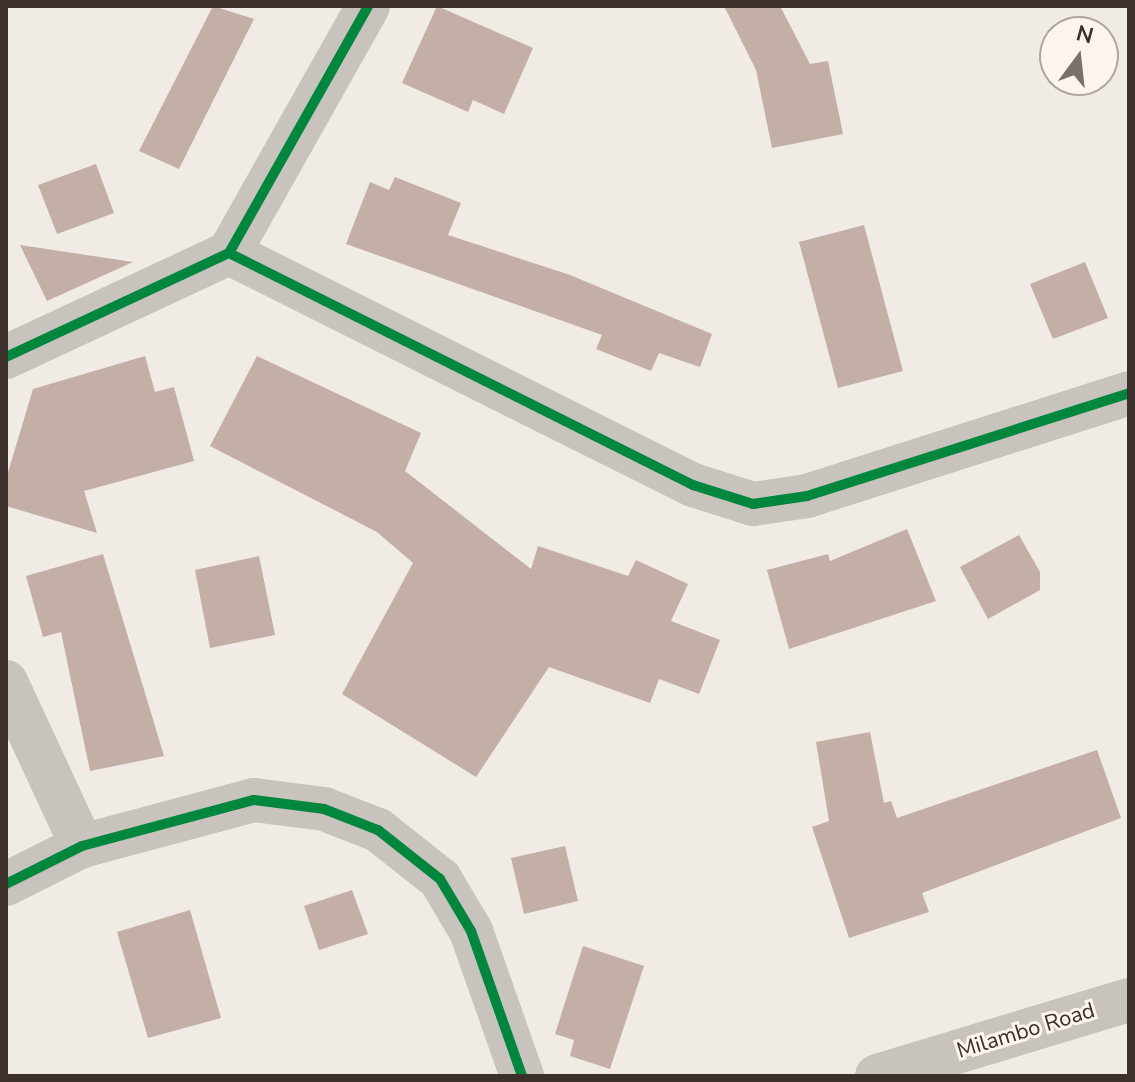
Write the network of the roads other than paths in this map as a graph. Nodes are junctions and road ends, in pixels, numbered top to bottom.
1 (368, 6) edge
2 (229, 253) junction
3 (6, 357) edge
4 (1129, 393) edge
5 (6, 682) edge
6 (82, 846) junction
7 (6, 884) edge
8 (1129, 1000) edge
9 (522, 1076) edge
10 (877, 1076) edge

1 - 2 street
2 - 3 street
2 - 4 street
5 - 6 street
6 - 7 street
6 - 9 street
8 - 10 street, Milambo Road

